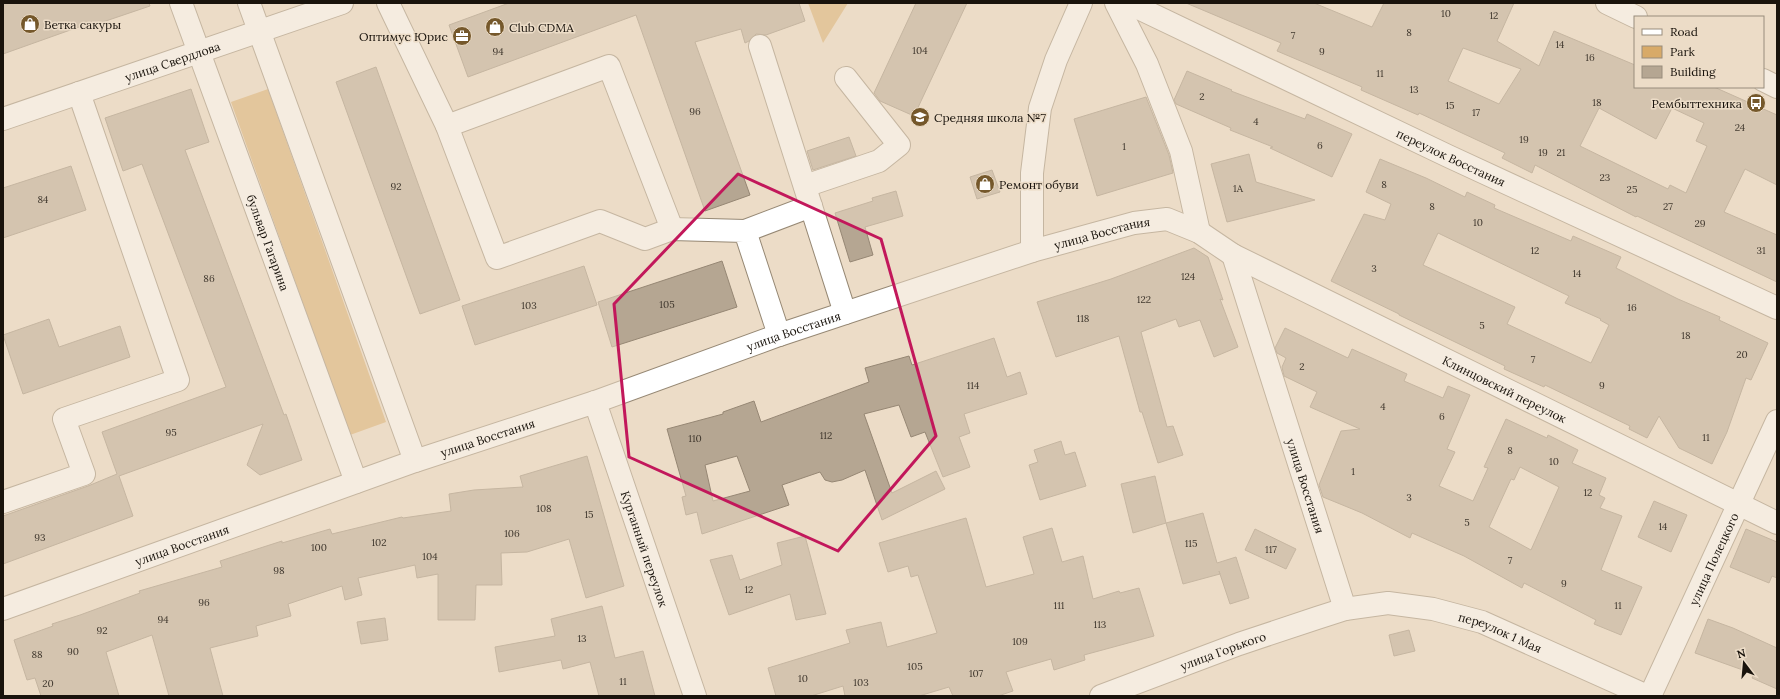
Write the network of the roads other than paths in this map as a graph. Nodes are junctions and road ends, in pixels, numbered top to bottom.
1 (181, 3) edge
2 (249, 3) edge
3 (342, 3) edge
4 (388, 3) edge
5 (1081, 3) edge
6 (1116, 3) edge
7 (1128, 3) edge
8 (1607, 3) edge
9 (1634, 16) edge
10 (259, 30) junction
11 (760, 46) dead end
12 (199, 51) junction
13 (846, 78) dead end
14 (1764, 80) edge
15 (1777, 87) edge
16 (79, 93) junction
17 (3, 119) edge
18 (448, 126) junction
19 (808, 196) junction
20 (672, 229) junction
21 (744, 231) junction
22 (1199, 232) junction
23 (1032, 250) junction
24 (1233, 255) junction
25 (1777, 308) edge
26 (845, 313) junction
27 (778, 335) junction
28 (595, 402) junction
29 (1777, 421) edge
30 (415, 460) junction
31 (356, 482) junction
32 (3, 502) edge
33 (1738, 505) junction
34 (1777, 524) edge
35 (3, 609) edge
36 (1345, 609) junction
37 (695, 696) edge
38 (1101, 696) edge
39 (1648, 696) edge

1 - 12 street, бульвар Гагарина
2 - 10 street
3 - 10 street, улица Свердлова
4 - 18 street
5 - 23 street
6 - 22 street
7 - 25 street, переулок Восстания
8 - 9 street
10 - 12 street, улица Свердлова
10 - 30 street
11 - 19 street
12 - 16 street, улица Свердлова
12 - 31 street, бульвар Гагарина
13 - 19 street
14 - 15 street
16 - 17 street, улица Свердлова
16 - 32 street
18 - 20 street
18 - 20 street
19 - 21 street
19 - 26 street
20 - 21 street
21 - 27 street
22 - 23 street, улица Восстания
22 - 24 street, улица Восстания
23 - 26 street, улица Восстания
24 - 33 street, Клинцовский переулок
24 - 36 street, улица Восстания
26 - 27 street, улица Восстания
27 - 28 street, улица Восстания
28 - 30 street, улица Восстания
28 - 37 street, Курганный переулок
29 - 33 street, улица Полецкого
30 - 31 street, улица Восстания
31 - 35 street, улица Восстания
33 - 34 street, Клинцовский переулок
33 - 39 street, улица Полецкого
36 - 38 street, улица Горького
36 - 39 street, переулок 1 Мая

